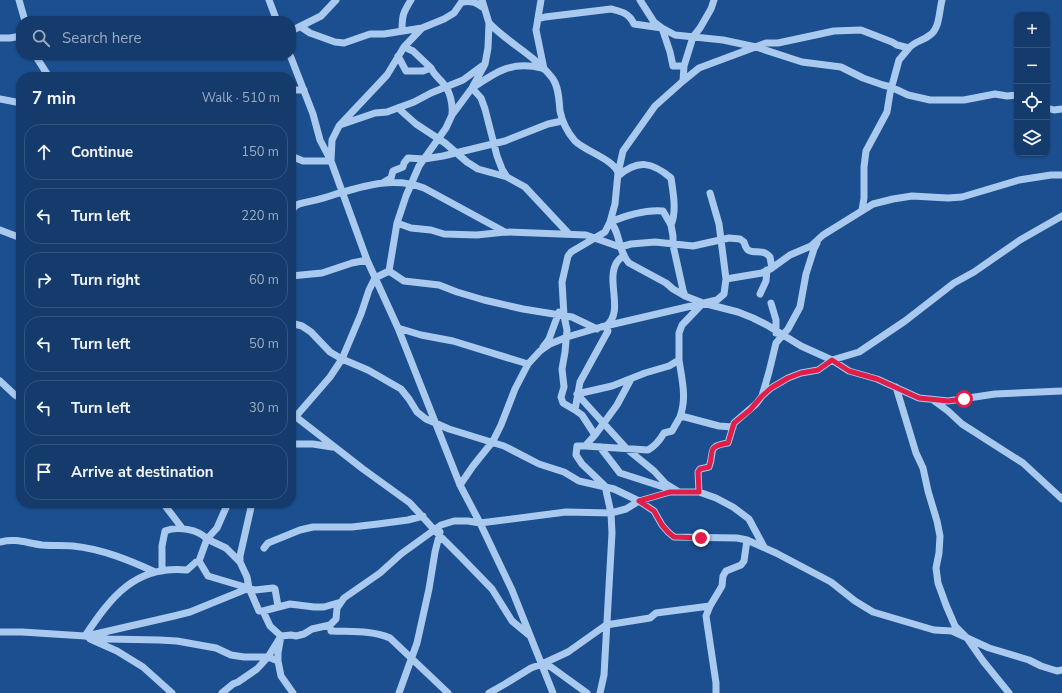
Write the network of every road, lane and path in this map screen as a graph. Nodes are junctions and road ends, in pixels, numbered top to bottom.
1 (19, 0) edge
2 (268, 0) edge
3 (336, 0) edge
4 (411, 0) edge
5 (482, 0) edge
6 (640, 0) edge
7 (714, 0) edge
8 (942, 0) edge
9 (462, 1) edge
10 (539, 1) edge
11 (484, 8) junction
12 (24, 16) edge
13 (275, 16) edge
14 (538, 19) junction
15 (489, 23) junction
16 (301, 27) junction
17 (422, 28) junction
18 (662, 28) junction
19 (296, 29) edge
20 (402, 31) junction
21 (16, 37) edge
22 (693, 37) junction
23 (0, 38) edge
24 (404, 46) junction
25 (756, 47) junction
26 (909, 48) junction
27 (398, 56) junction
28 (39, 60) edge
29 (292, 60) edge
30 (485, 64) junction
31 (684, 66) junction
32 (431, 68) junction
33 (544, 69) junction
34 (45, 72) edge
35 (683, 81) junction
36 (445, 87) junction
37 (892, 87) junction
38 (472, 88) junction
39 (296, 90) edge
40 (304, 90) junction
41 (1014, 95) edge
42 (0, 99) edge
43 (16, 102) edge
44 (398, 108) junction
45 (1050, 109) edge
46 (1062, 110) edge
47 (452, 115) junction
48 (562, 121) junction
49 (339, 126) junction
50 (439, 139) junction
51 (493, 143) junction
52 (457, 153) junction
53 (296, 158) edge
54 (424, 159) junction
55 (331, 161) junction
56 (618, 175) junction
57 (1062, 175) edge
58 (508, 177) junction
59 (383, 183) junction
60 (411, 183) junction
61 (341, 192) junction
62 (710, 193) dead end
63 (296, 207) edge
64 (862, 210) junction
65 (1062, 216) edge
66 (610, 222) junction
67 (397, 223) junction
68 (671, 225) junction
69 (0, 230) edge
70 (505, 232) junction
71 (569, 234) junction
72 (823, 235) junction
73 (16, 236) edge
74 (593, 238) junction
75 (720, 239) junction
76 (673, 245) junction
77 (620, 246) junction
78 (624, 255) junction
79 (367, 260) junction
80 (769, 269) junction
81 (389, 271) junction
82 (296, 276) edge
83 (375, 278) junction
84 (726, 279) junction
85 (760, 294) dead end
86 (685, 296) junction
87 (703, 303) junction
88 (771, 303) dead end
89 (561, 315) junction
90 (296, 324) edge
91 (605, 327) junction
92 (398, 328) junction
93 (597, 329) junction
94 (776, 331) junction
95 (783, 336) junction
96 (566, 337) junction
97 (776, 343) junction
98 (540, 351) junction
99 (342, 359) junction
100 (679, 360) junction
101 (832, 360) junction
102 (528, 364) junction
103 (631, 379) junction
104 (0, 381) edge
105 (896, 388) junction
106 (1062, 391) edge
107 (577, 394) junction
108 (16, 395) edge
109 (762, 396) junction
110 (933, 400) junction
111 (575, 410) junction
112 (296, 414) edge
113 (680, 417) junction
114 (296, 419) edge
115 (604, 423) junction
116 (435, 424) junction
117 (733, 428) junction
118 (595, 435) junction
119 (492, 443) junction
120 (296, 444) edge
121 (585, 446) junction
122 (334, 447) junction
123 (600, 447) junction
124 (627, 449) junction
125 (460, 485) junction
126 (605, 486) junction
127 (679, 492) junction
128 (699, 492) junction
129 (1062, 499) edge
130 (639, 501) junction
131 (167, 508) edge
132 (226, 508) edge
133 (251, 508) edge
134 (612, 513) junction
135 (423, 516) junction
136 (480, 523) junction
137 (182, 528) junction
138 (437, 532) junction
139 (207, 540) junction
140 (747, 540) junction
141 (0, 542) edge
142 (764, 546) junction
143 (264, 548) dead end
144 (199, 561) junction
145 (240, 562) junction
146 (159, 571) junction
147 (249, 588) junction
148 (341, 602) junction
149 (278, 606) junction
150 (710, 606) junction
151 (263, 611) junction
152 (330, 625) junction
153 (606, 625) junction
154 (0, 632) edge
155 (85, 636) junction
156 (281, 636) junction
157 (530, 636) junction
158 (967, 638) junction
159 (268, 657) junction
160 (412, 658) junction
161 (278, 661) junction
162 (542, 664) junction
163 (1062, 670) edge
164 (172, 693) edge
165 (222, 693) edge
166 (293, 693) edge
167 (399, 693) edge
168 (448, 693) edge
169 (489, 693) edge
170 (553, 693) edge
171 (587, 693) edge
172 (600, 693) edge
173 (716, 693) edge
174 (1009, 693) edge

1 - 12 street
2 - 13 street
3 - 16 street
4 - 20 street
5 - 11 street
6 - 18 street
7 - 22 street
8 - 26 street
9 - 11 street
9 - 17 street
10 - 14 street
11 - 15 street
14 - 18 street
14 - 33 street
15 - 30 street
15 - 33 street
16 - 19 street
16 - 20 street
17 - 20 street
17 - 24 street
18 - 22 street
18 - 31 street
21 - 23 street
22 - 25 street
22 - 31 street
24 - 27 street
24 - 32 street
25 - 26 street
25 - 35 street
25 - 37 street
26 - 37 street
27 - 32 street
27 - 49 street
28 - 34 street
29 - 40 street
30 - 36 street
30 - 38 street
31 - 35 street
32 - 36 street
33 - 38 street
33 - 48 street
35 - 56 street
36 - 44 street
36 - 47 street
37 - 41 street
37 - 64 street
38 - 47 street
38 - 51 street
39 - 40 street
40 - 55 street
42 - 43 street
44 - 49 street
44 - 50 street
45 - 46 street
47 - 50 street
48 - 51 street
48 - 56 street
49 - 55 street
50 - 52 street
50 - 54 street
51 - 52 street
51 - 58 street
52 - 54 street
52 - 58 street
53 - 55 street
54 - 59 street
54 - 60 street
55 - 61 street
56 - 66 street
56 - 68 street
57 - 64 street
58 - 71 street
59 - 60 street
59 - 61 street
60 - 67 street
60 - 70 street
61 - 63 street
61 - 79 street
62 - 75 street
64 - 72 street
65 - 101 street
66 - 68 street
66 - 74 street
66 - 77 street
67 - 70 street
67 - 81 street
68 - 76 street
69 - 73 street
70 - 71 street
71 - 74 street
72 - 80 street
72 - 95 street
74 - 77 street
74 - 89 street
75 - 76 street
75 - 80 street
75 - 84 street
76 - 77 street
76 - 86 street
77 - 78 street
78 - 86 street
78 - 91 street
79 - 82 street
79 - 83 street
80 - 84 street
80 - 85 street
81 - 83 street
81 - 89 street
83 - 92 street
83 - 99 street
84 - 87 street
86 - 87 street
87 - 91 street
87 - 94 street
87 - 100 street
88 - 94 street
89 - 93 street
89 - 96 street
89 - 98 street
90 - 99 street
91 - 93 street
91 - 107 street
92 - 102 street
92 - 116 street
93 - 96 street
94 - 95 street
94 - 97 street
95 - 97 street
95 - 101 street
96 - 98 street
96 - 111 street
97 - 109 street
98 - 102 street
99 - 112 street
99 - 116 street
100 - 103 street
100 - 113 street
101 - 105 street
101 - 109 street
102 - 119 street
103 - 107 street
103 - 115 street
104 - 108 street
105 - 110 street
105 - 158 street
106 - 110 street
107 - 111 street
107 - 115 street
109 - 117 street
110 - 129 street
111 - 118 street
113 - 117 street
113 - 124 street
114 - 122 street
115 - 118 street
115 - 124 street
116 - 119 street
116 - 125 street
117 - 128 street
118 - 121 street
119 - 125 street
119 - 126 street
120 - 122 street
121 - 123 street
121 - 126 street
122 - 135 street
123 - 124 street
123 - 127 street
124 - 127 street
125 - 136 street
126 - 130 street
126 - 134 street
127 - 128 street
127 - 130 street
128 - 142 street
130 - 134 street
130 - 140 street
131 - 137 street
132 - 139 street
133 - 145 street
134 - 136 street
134 - 153 street
135 - 138 street
135 - 143 street
136 - 138 street
136 - 157 street
137 - 139 street
137 - 146 street
138 - 148 street
138 - 157 street
138 - 160 street
139 - 144 street
139 - 145 street
140 - 142 street
140 - 150 street
141 - 146 street
142 - 158 street
144 - 146 street
144 - 147 street
145 - 147 street
146 - 155 street
147 - 149 street
147 - 151 street
147 - 155 street
148 - 149 street
148 - 152 street
149 - 151 street
150 - 153 street
150 - 173 street
151 - 156 street
152 - 156 street
152 - 160 street
153 - 162 street
153 - 172 street
154 - 155 street
155 - 159 street
155 - 164 street
156 - 159 street
156 - 161 street
157 - 162 street
158 - 163 street
158 - 174 street
159 - 161 street
159 - 165 street
160 - 167 street
160 - 168 street
161 - 166 street
162 - 169 street
162 - 170 street
162 - 171 street

